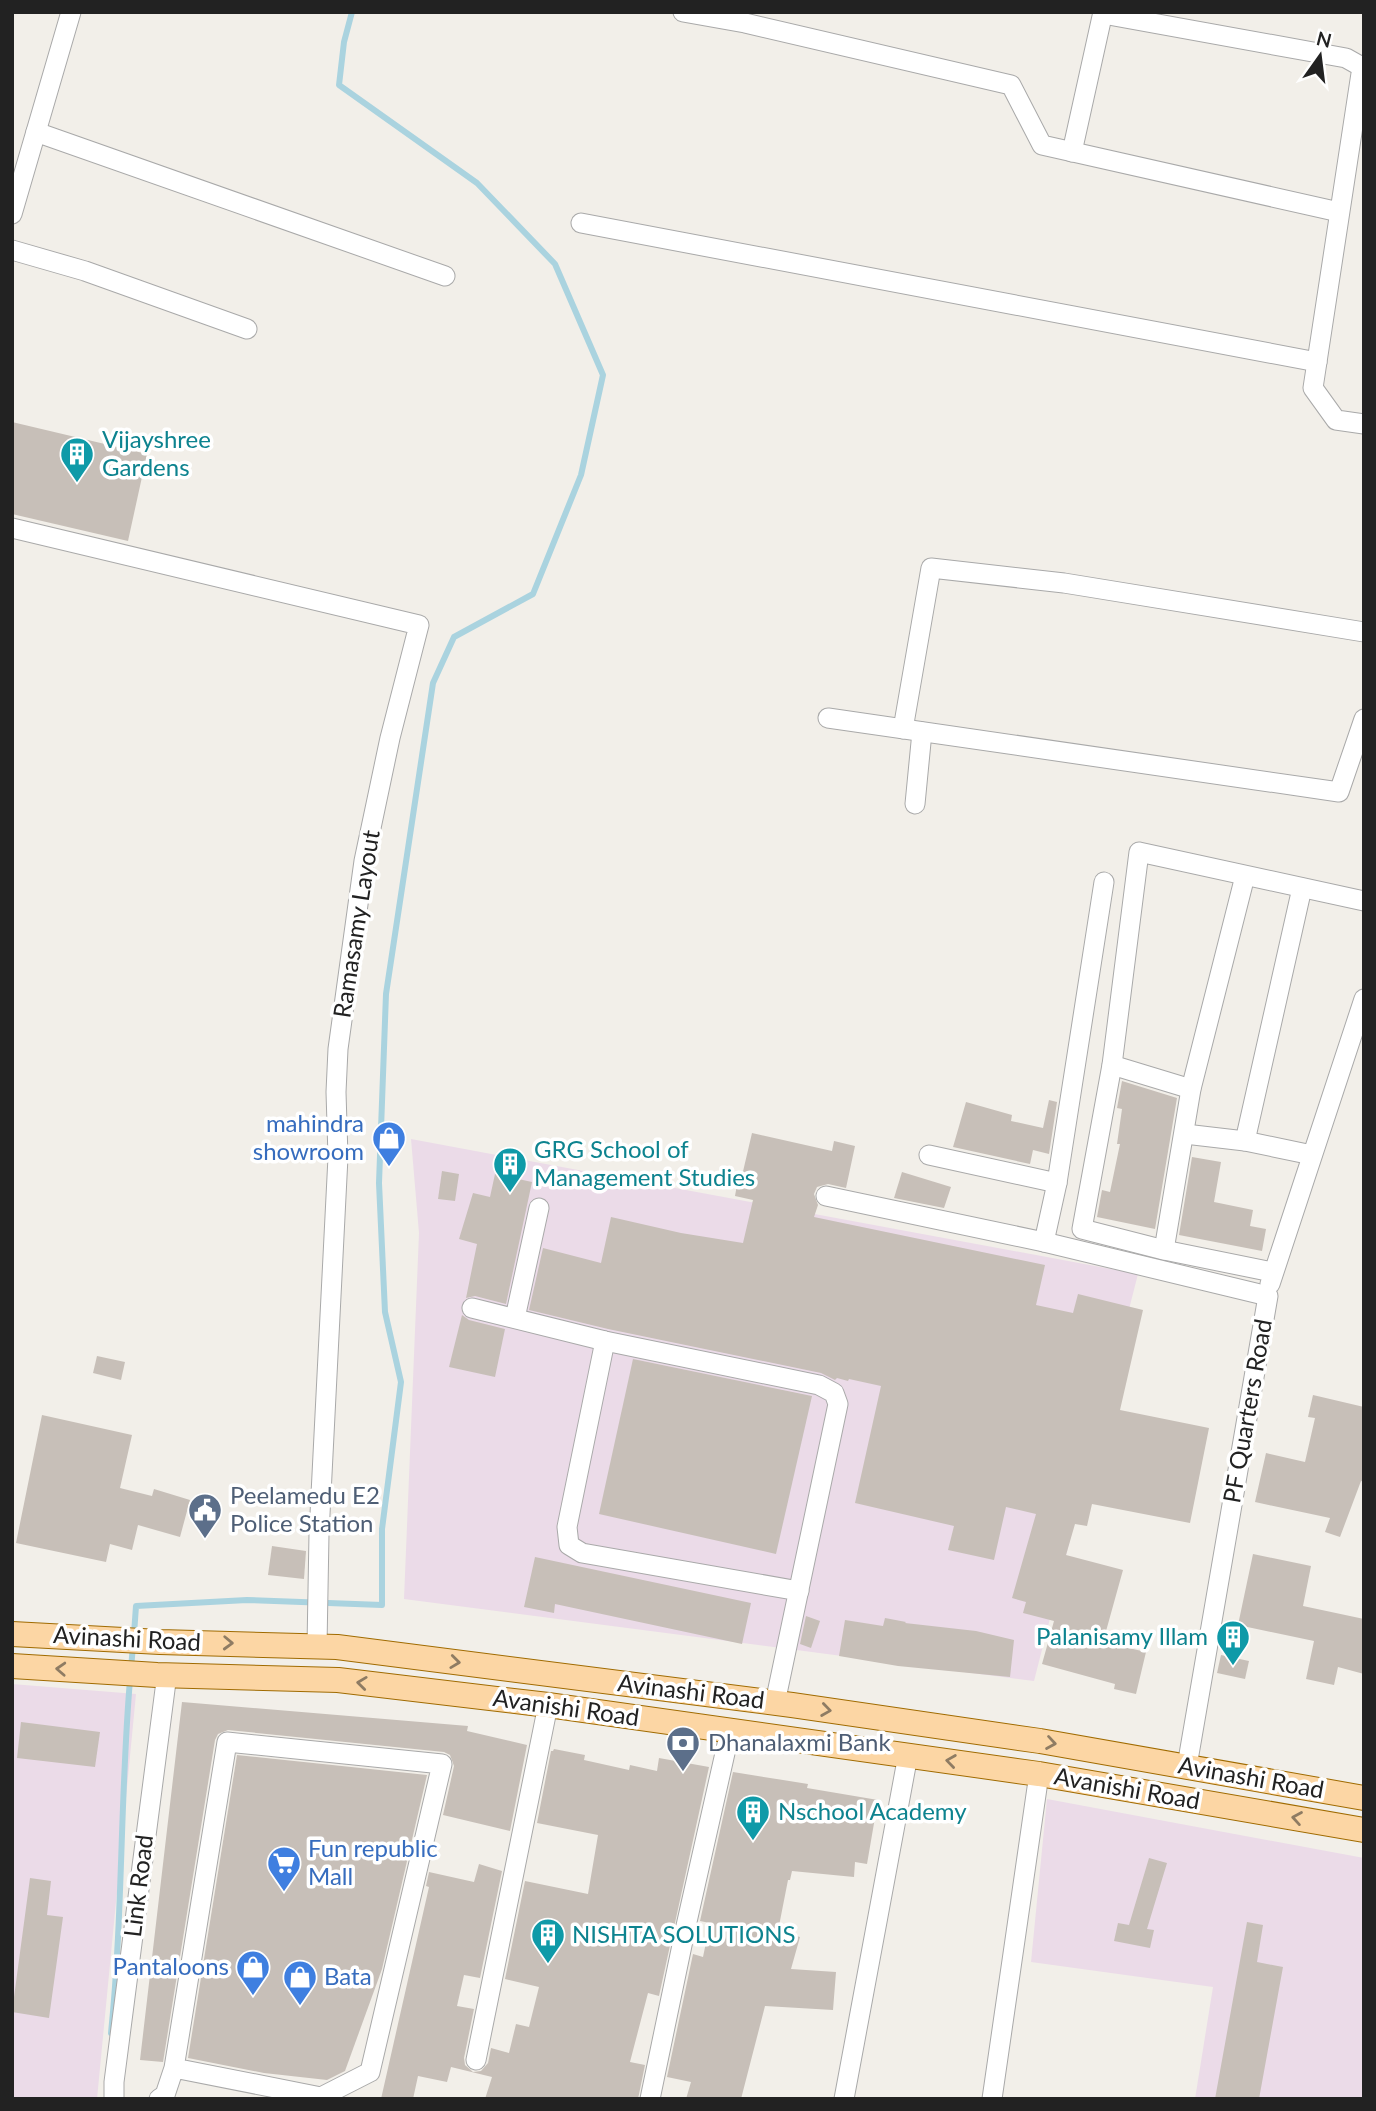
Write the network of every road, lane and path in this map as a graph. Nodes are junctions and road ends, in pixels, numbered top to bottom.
1 (71, 12) edge
2 (683, 12) edge
3 (1103, 13) edge
4 (727, 16) edge
5 (36, 132) junction
6 (1072, 152) junction
7 (1339, 212) junction
8 (12, 214) edge
9 (581, 223) dead end
10 (12, 250) edge
11 (444, 276) dead end
12 (247, 329) dead end
13 (1317, 362) junction
14 (1364, 424) edge
15 (12, 528) edge
16 (1364, 632) edge
17 (828, 718) dead end
18 (1364, 719) edge
19 (913, 730) junction
20 (915, 804) dead end
21 (1245, 876) junction
22 (1104, 882) dead end
23 (1302, 888) junction
24 (1364, 901) edge
25 (1364, 999) edge
26 (1112, 1065) junction
27 (1191, 1088) junction
28 (1185, 1134) junction
29 (1245, 1141) junction
30 (929, 1154) dead end
31 (1312, 1155) junction
32 (1056, 1183) junction
33 (826, 1196) dead end
34 (539, 1208) dead end
35 (1044, 1241) junction
36 (1164, 1250) junction
37 (1272, 1272) junction
38 (1268, 1296) junction
39 (472, 1308) dead end
40 (515, 1318) junction
41 (605, 1341) junction
42 (799, 1591) junction
43 (12, 1634) edge
44 (317, 1646) junction
45 (12, 1666) edge
46 (162, 1675) junction
47 (775, 1703) junction
48 (548, 1705) junction
49 (730, 1731) junction
50 (908, 1755) junction
51 (1187, 1766) junction
52 (1038, 1774) junction
53 (1364, 1798) edge
54 (1364, 1830) edge
55 (476, 2060) dead end
56 (174, 2068) junction
57 (114, 2099) edge
58 (159, 2099) edge
59 (650, 2099) edge
60 (844, 2099) edge
61 (992, 2099) edge

1 - 5 street
2 - 4 street
3 - 6 street
3 - 7 street
4 - 6 street
5 - 8 street
5 - 11 street
6 - 7 street
7 - 13 street
9 - 13 street
10 - 12 street
13 - 14 street
15 - 44 street, Ramasamy Layout
16 - 19 street
17 - 19 street
18 - 19 street
19 - 20 street
21 - 23 street
21 - 26 street
21 - 27 street
22 - 32 street
23 - 24 street
23 - 29 street
25 - 31 street
26 - 27 street
26 - 36 street
27 - 28 street
28 - 29 street
28 - 36 street
29 - 31 street
30 - 32 street
31 - 37 street
32 - 35 street
33 - 35 street, PF Quarters Road
34 - 40 street
35 - 38 street, PF Quarters Road
36 - 37 street
37 - 38 street
38 - 51 street, PF Quarters Road
39 - 40 street
40 - 41 street
41 - 42 street
41 - 42 street
42 - 47 street
43 -> 44 main road, Avinashi Road
44 -> 47 main road, Avinashi Road
46 -> 45 main road, Avanishi Road
48 -> 46 main road, Avanishi Road
46 - 57 street, Link Road
47 -> 51 main road, Avinashi Road
48 - 49 main road, Avanishi Road
48 - 55 street
49 - 50 main road, Avanishi Road
49 - 59 street
52 -> 50 main road, Avanishi Road
50 - 60 street
51 - 53 main road, Avinashi Road
54 -> 52 main road, Avanishi Road
52 - 61 street
56 - 56 street
56 - 58 street

